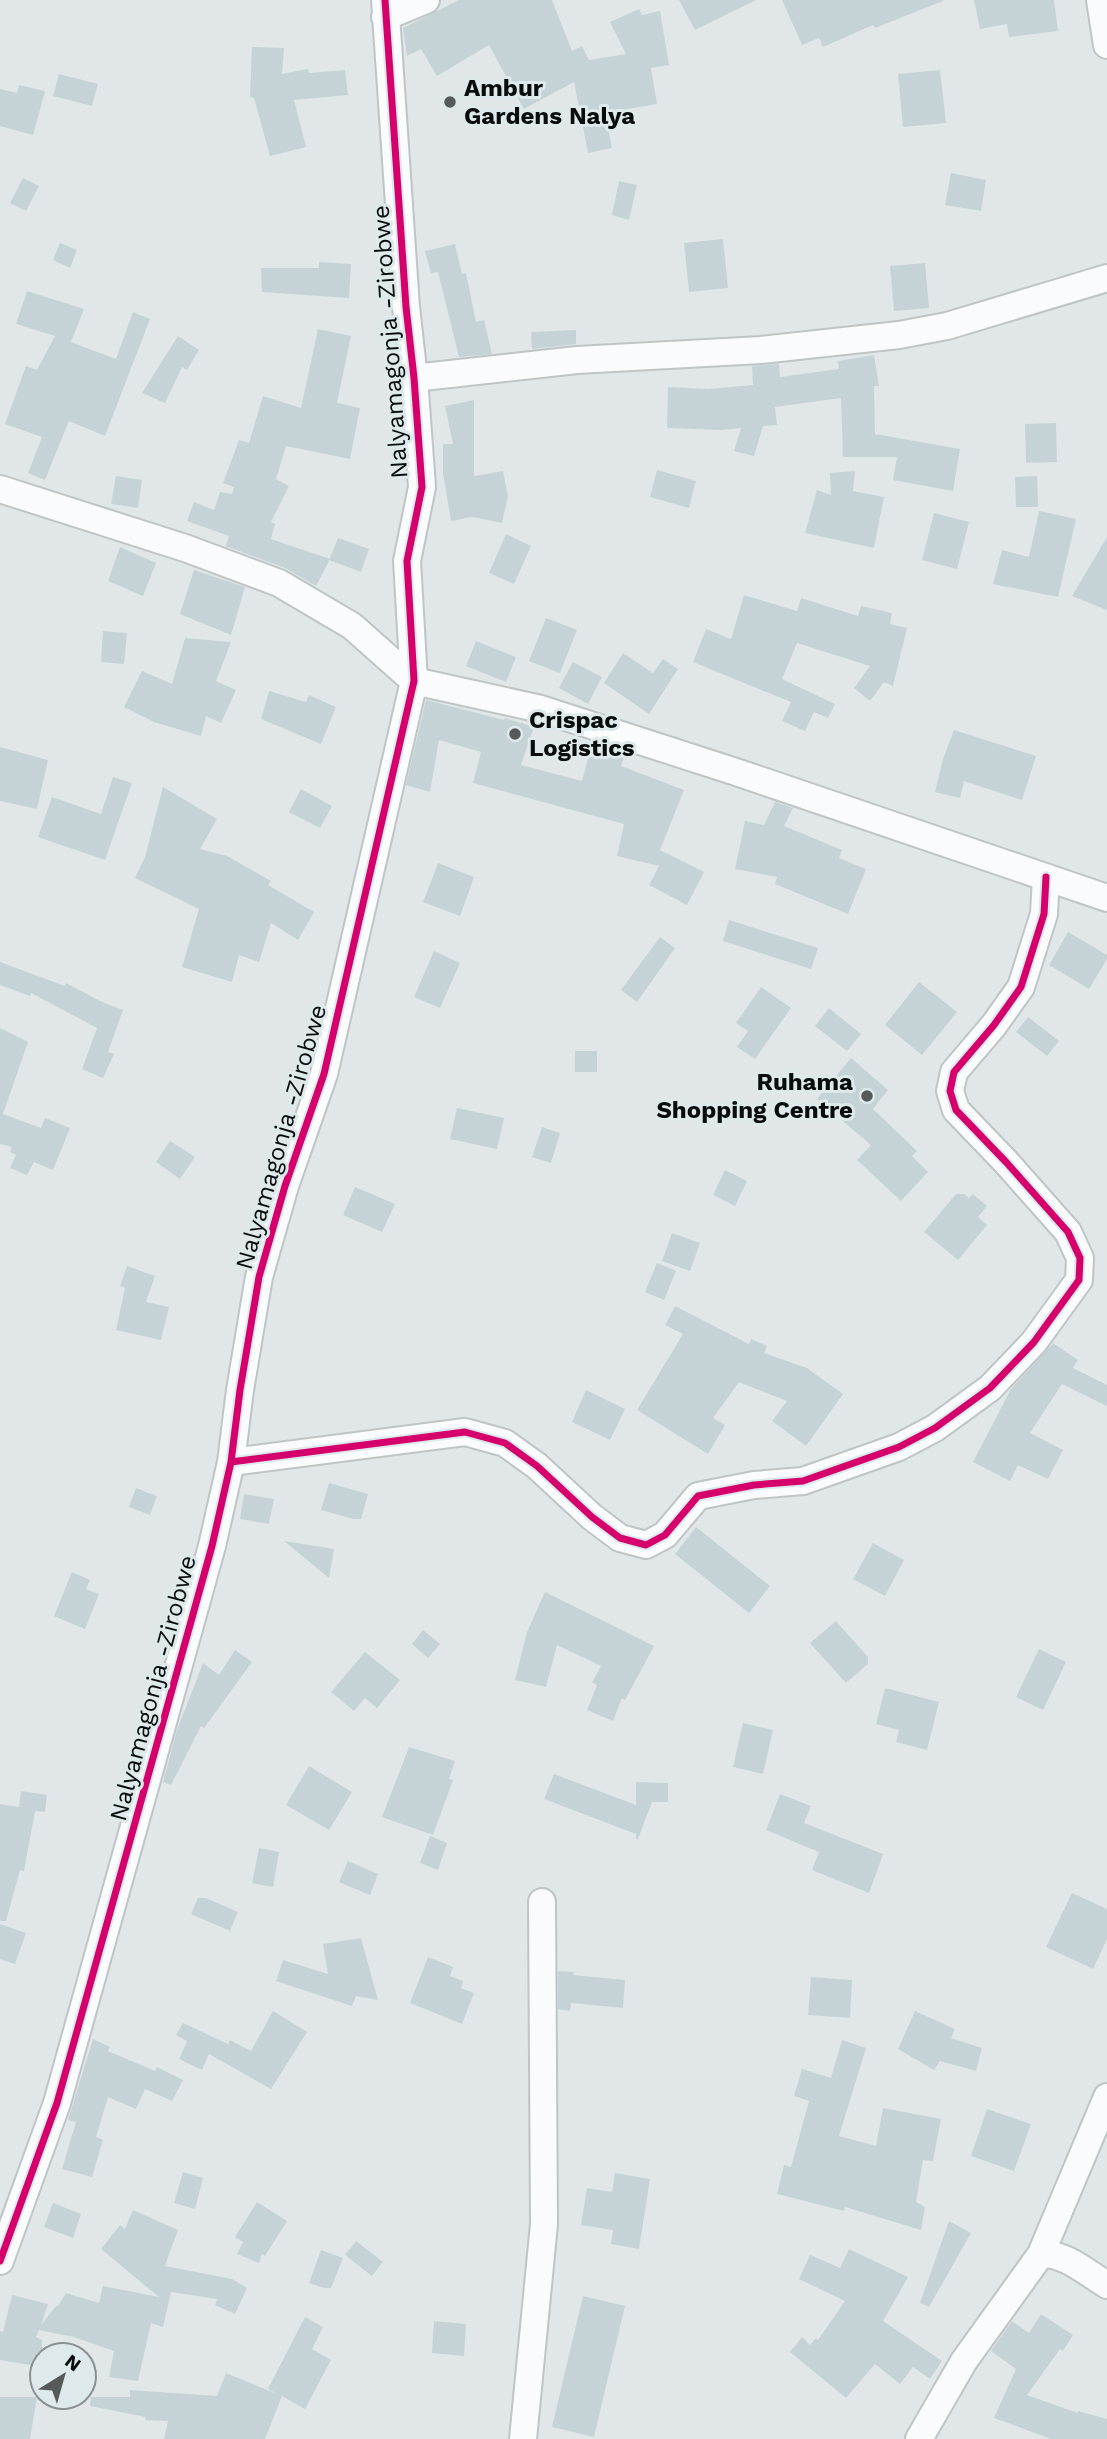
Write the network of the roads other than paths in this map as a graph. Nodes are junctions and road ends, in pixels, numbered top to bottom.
1 (426, 0) edge
2 (1100, 0) edge
3 (385, 9) edge
4 (1107, 45) edge
5 (1107, 278) edge
6 (414, 378) junction
7 (0, 488) edge
8 (414, 681) junction
9 (1046, 877) junction
10 (1107, 898) edge
11 (231, 1462) junction
12 (542, 1902) dead end
13 (1107, 2097) edge
14 (1041, 2254) junction
15 (0, 2261) edge
16 (1107, 2285) edge
17 (523, 2439) edge
18 (919, 2439) edge

1 - 3 street
2 - 4 street
3 - 6 street, Nalyamagonja -Zirobwe
5 - 6 street
6 - 8 street, Nalyamagonja -Zirobwe
7 - 8 street
8 - 9 street
8 - 11 street, Nalyamagonja -Zirobwe
9 - 10 street
9 - 11 street
11 - 15 street, Nalyamagonja -Zirobwe
12 - 17 street
13 - 14 street
14 - 16 street
14 - 18 street

